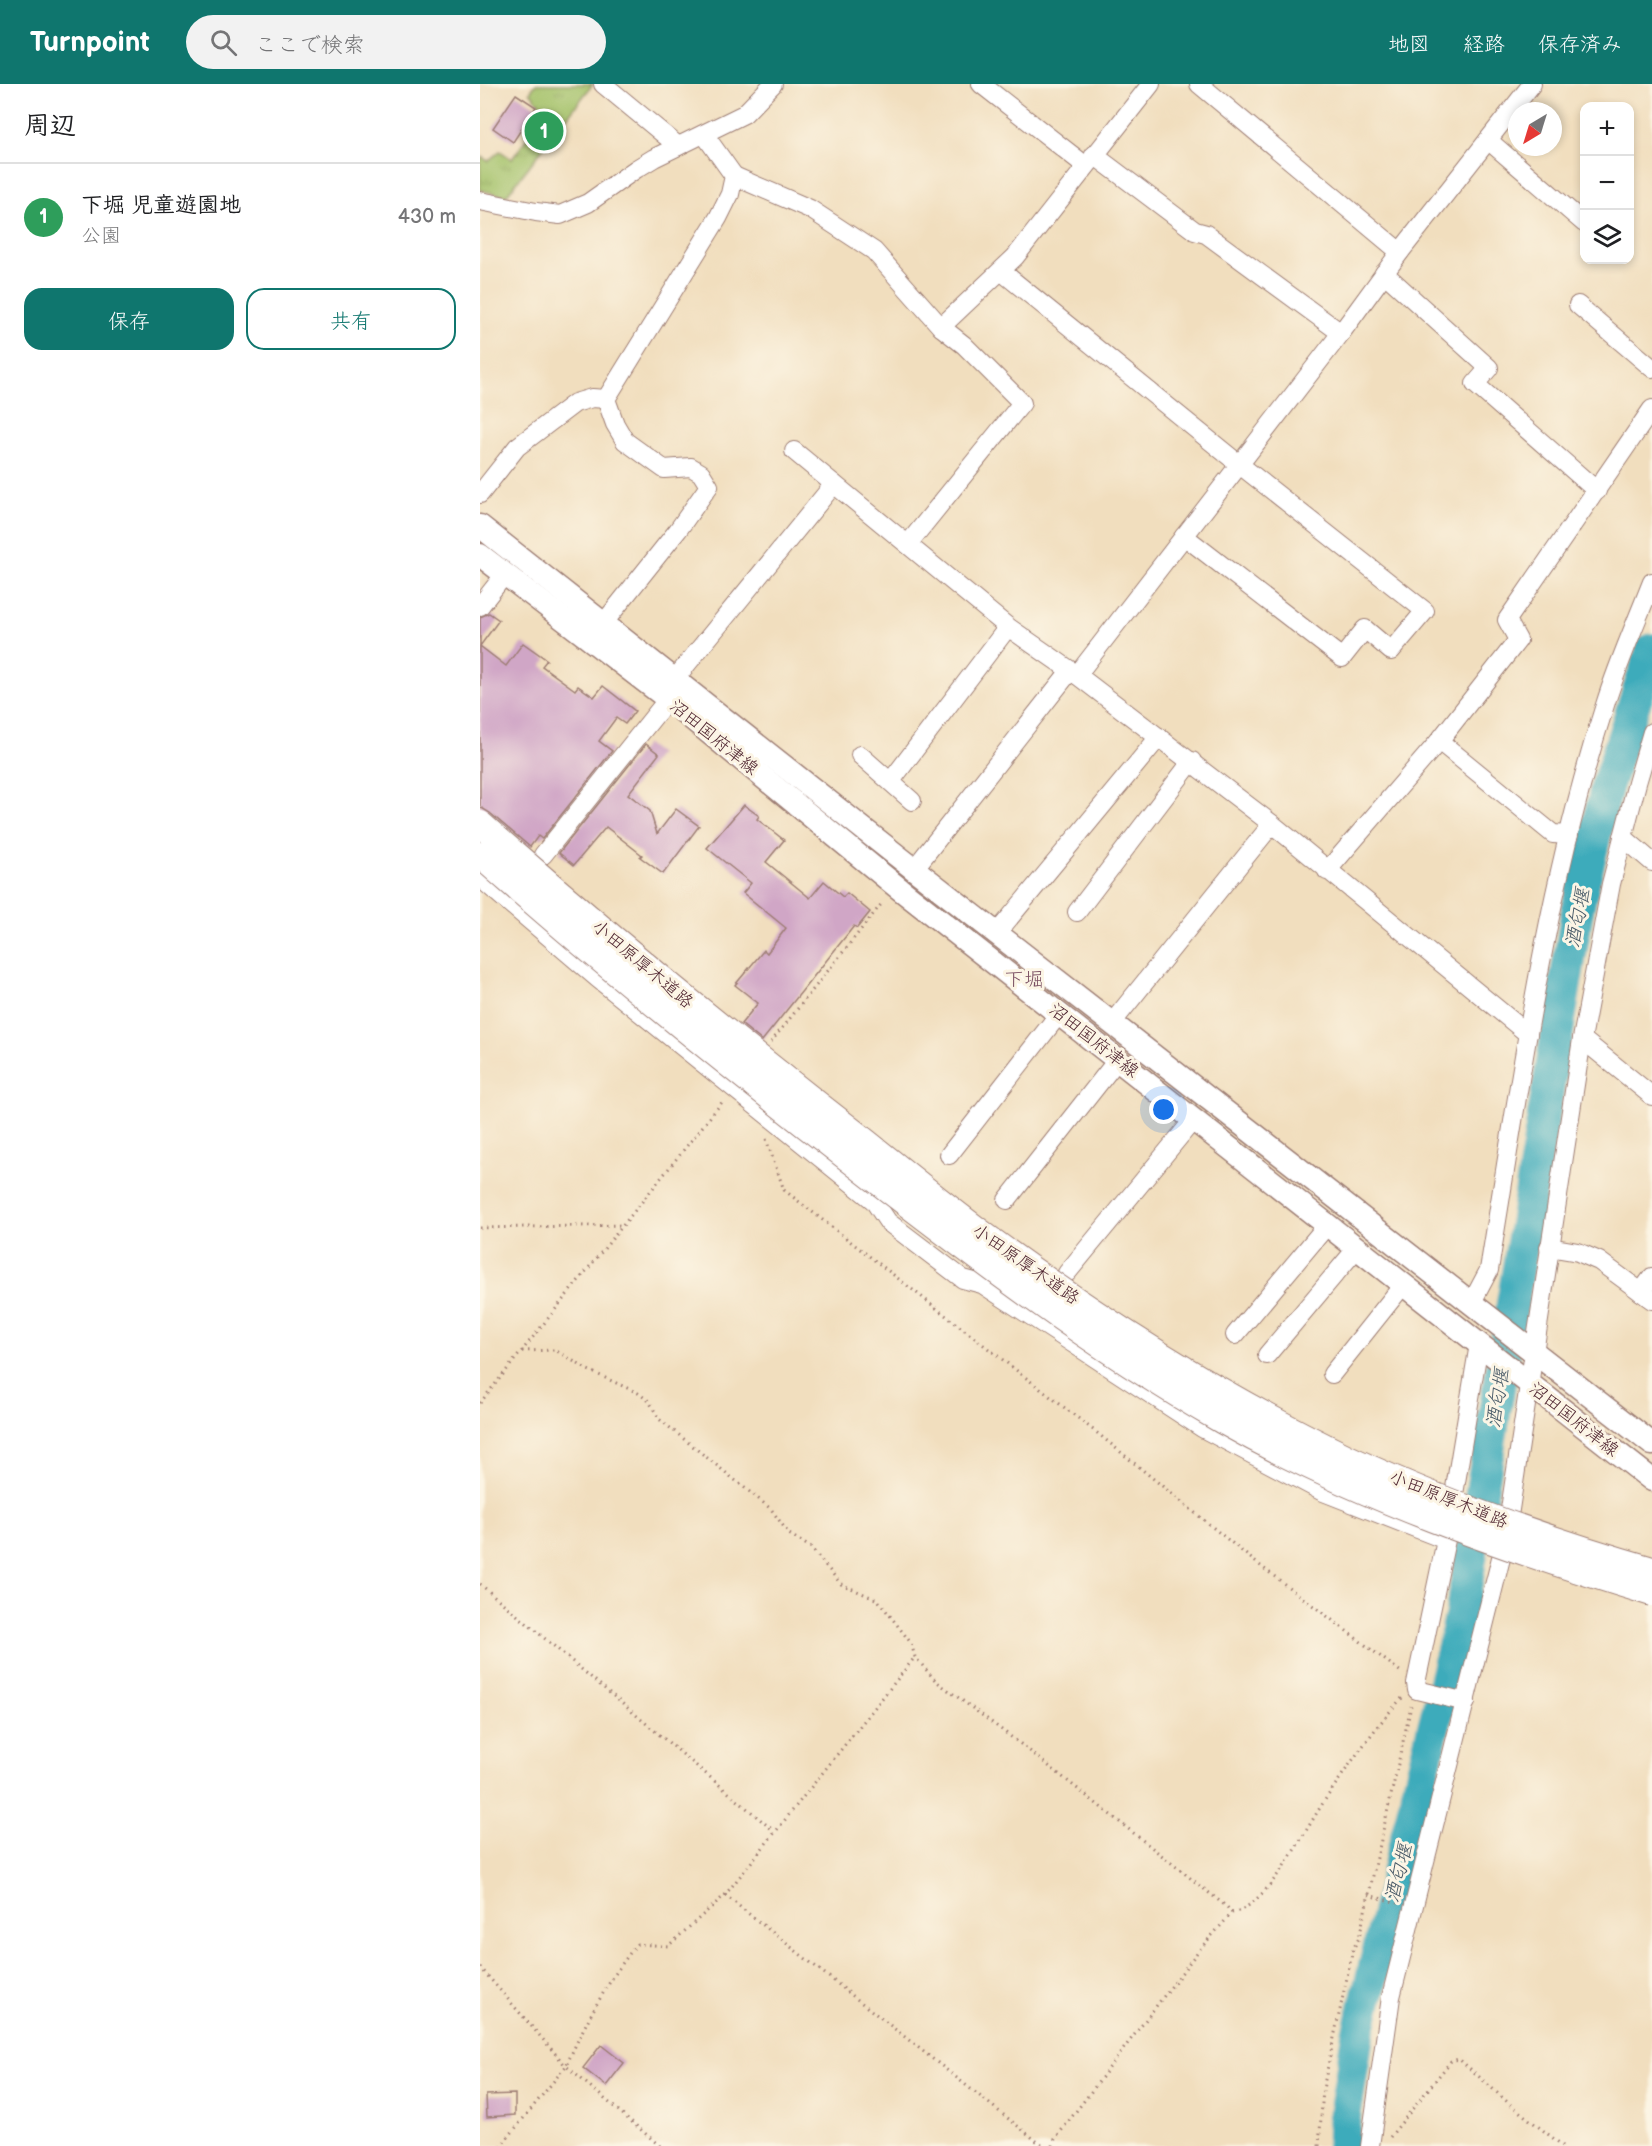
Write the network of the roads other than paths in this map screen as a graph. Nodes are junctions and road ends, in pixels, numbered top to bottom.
1 (603, 84) edge
2 (773, 84) edge
3 (981, 84) edge
4 (1151, 84) edge
5 (1199, 84) edge
6 (1532, 84) edge
7 (704, 134) junction
8 (1488, 140) junction
9 (678, 146) junction
10 (1090, 160) junction
11 (734, 176) junction
12 (480, 201) edge
13 (1580, 220) edge
14 (1400, 252) junction
15 (1001, 271) junction
16 (1384, 273) junction
17 (1578, 304) dead end
18 (941, 327) junction
19 (1341, 333) junction
20 (1652, 368) edge
21 (606, 399) junction
22 (1652, 409) edge
23 (794, 451) dead end
24 (1240, 465) junction
25 (834, 484) junction
26 (1597, 491) junction
27 (480, 494) edge
28 (480, 526) edge
29 (1184, 536) junction
30 (908, 544) junction
31 (480, 555) edge
32 (505, 574) junction
33 (1652, 582) edge
34 (480, 606) edge
35 (603, 624) junction
36 (1008, 627) junction
37 (1074, 673) junction
38 (671, 690) junction
39 (1652, 732) edge
40 (1159, 737) junction
41 (1439, 741) junction
42 (860, 754) dead end
43 (1192, 761) junction
44 (891, 781) junction
45 (912, 801) dead end
46 (480, 824) edge
47 (1272, 824) junction
48 (1569, 835) junction
49 (1623, 837) junction
50 (480, 855) edge
51 (543, 855) dead end
52 (1652, 862) edge
53 (914, 869) junction
54 (1327, 871) junction
55 (480, 878) edge
56 (1077, 912) dead end
57 (997, 933) junction
58 (1059, 1014) junction
59 (1112, 1023) junction
60 (1528, 1034) junction
61 (1582, 1040) junction
62 (1118, 1059) junction
63 (1652, 1096) edge
64 (1194, 1119) junction
65 (949, 1155) dead end
66 (1007, 1200) dead end
67 (1328, 1224) junction
68 (1549, 1247) junction
69 (1357, 1248) junction
70 (1067, 1273) dead end
71 (1652, 1277) edge
72 (1403, 1285) junction
73 (1646, 1296) edge
74 (1471, 1304) junction
75 (1235, 1335) dead end
76 (1484, 1349) junction
77 (1530, 1350) junction
78 (1268, 1355) dead end
79 (1332, 1374) dead end
80 (1526, 1382) junction
81 (1652, 1444) edge
82 (1652, 1480) edge
83 (1446, 1540) junction
84 (1652, 1570) edge
85 (1652, 1593) edge
86 (1466, 1702) junction
87 (1377, 2144) edge

1 - 9 street
2 - 7 street
3 - 10 street
4 - 10 street
5 - 14 street
6 - 8 street
7 - 9 street
7 - 11 street
8 - 13 street
8 - 14 street
9 - 12 street
10 - 15 street
10 - 19 street
11 - 18 street
11 - 21 street
14 - 16 street
15 - 18 street
15 - 24 street
16 - 19 street
16 - 26 street
17 - 20 street
18 - 30 street
19 - 24 street
21 - 27 street
21 - 35 street
22 - 26 street
23 - 25 street
24 - 29 street
24 - 29 street
25 - 30 street
25 - 38 street
26 - 41 street
28 - 35 main road, 沼田国府津線
29 - 37 street
30 - 36 street
31 - 32 main road, 沼田国府津線
32 - 34 street
32 - 38 main road, 沼田国府津線
33 - 48 street
35 - 38 main road, 沼田国府津線
36 - 37 street
36 - 44 street
37 - 40 street
37 - 53 street
38 - 51 street
38 - 53 main road, 沼田国府津線
38 - 58 main road, 沼田国府津線
39 - 49 street
40 - 43 street
40 - 57 street
41 - 48 street
41 - 54 street
42 - 44 street
43 - 47 street
43 - 56 street
44 - 45 street
46 - 84 highway, 小田原厚木道路, bridge
47 - 54 street
47 - 59 street
48 - 60 street
49 - 52 street
49 - 61 street
50 - 85 highway, 小田原厚木道路, bridge
53 - 57 main road, 沼田国府津線
54 - 60 street
55 - 83 street
57 - 59 main road, 沼田国府津線
58 - 62 main road, 沼田国府津線
58 - 65 street
59 - 74 main road, 沼田国府津線
60 - 74 street
61 - 63 street
61 - 68 street
62 - 64 main road, 沼田国府津線
62 - 66 street
64 - 67 main road, 沼田国府津線
64 - 70 street
67 - 69 main road, 沼田国府津線
67 - 75 street
68 - 73 street
68 - 77 street
69 - 72 main road, 沼田国府津線
69 - 78 street
71 - 73 street
72 - 76 main road, 沼田国府津線
72 - 79 street
74 - 77 main road, 沼田国府津線
76 - 80 main road, 沼田国府津線
76 - 83 street
77 - 80 street
77 - 81 main road, 沼田国府津線
80 - 82 main road, 沼田国府津線
80 - 86 street
83 - 86 street
86 - 87 street

